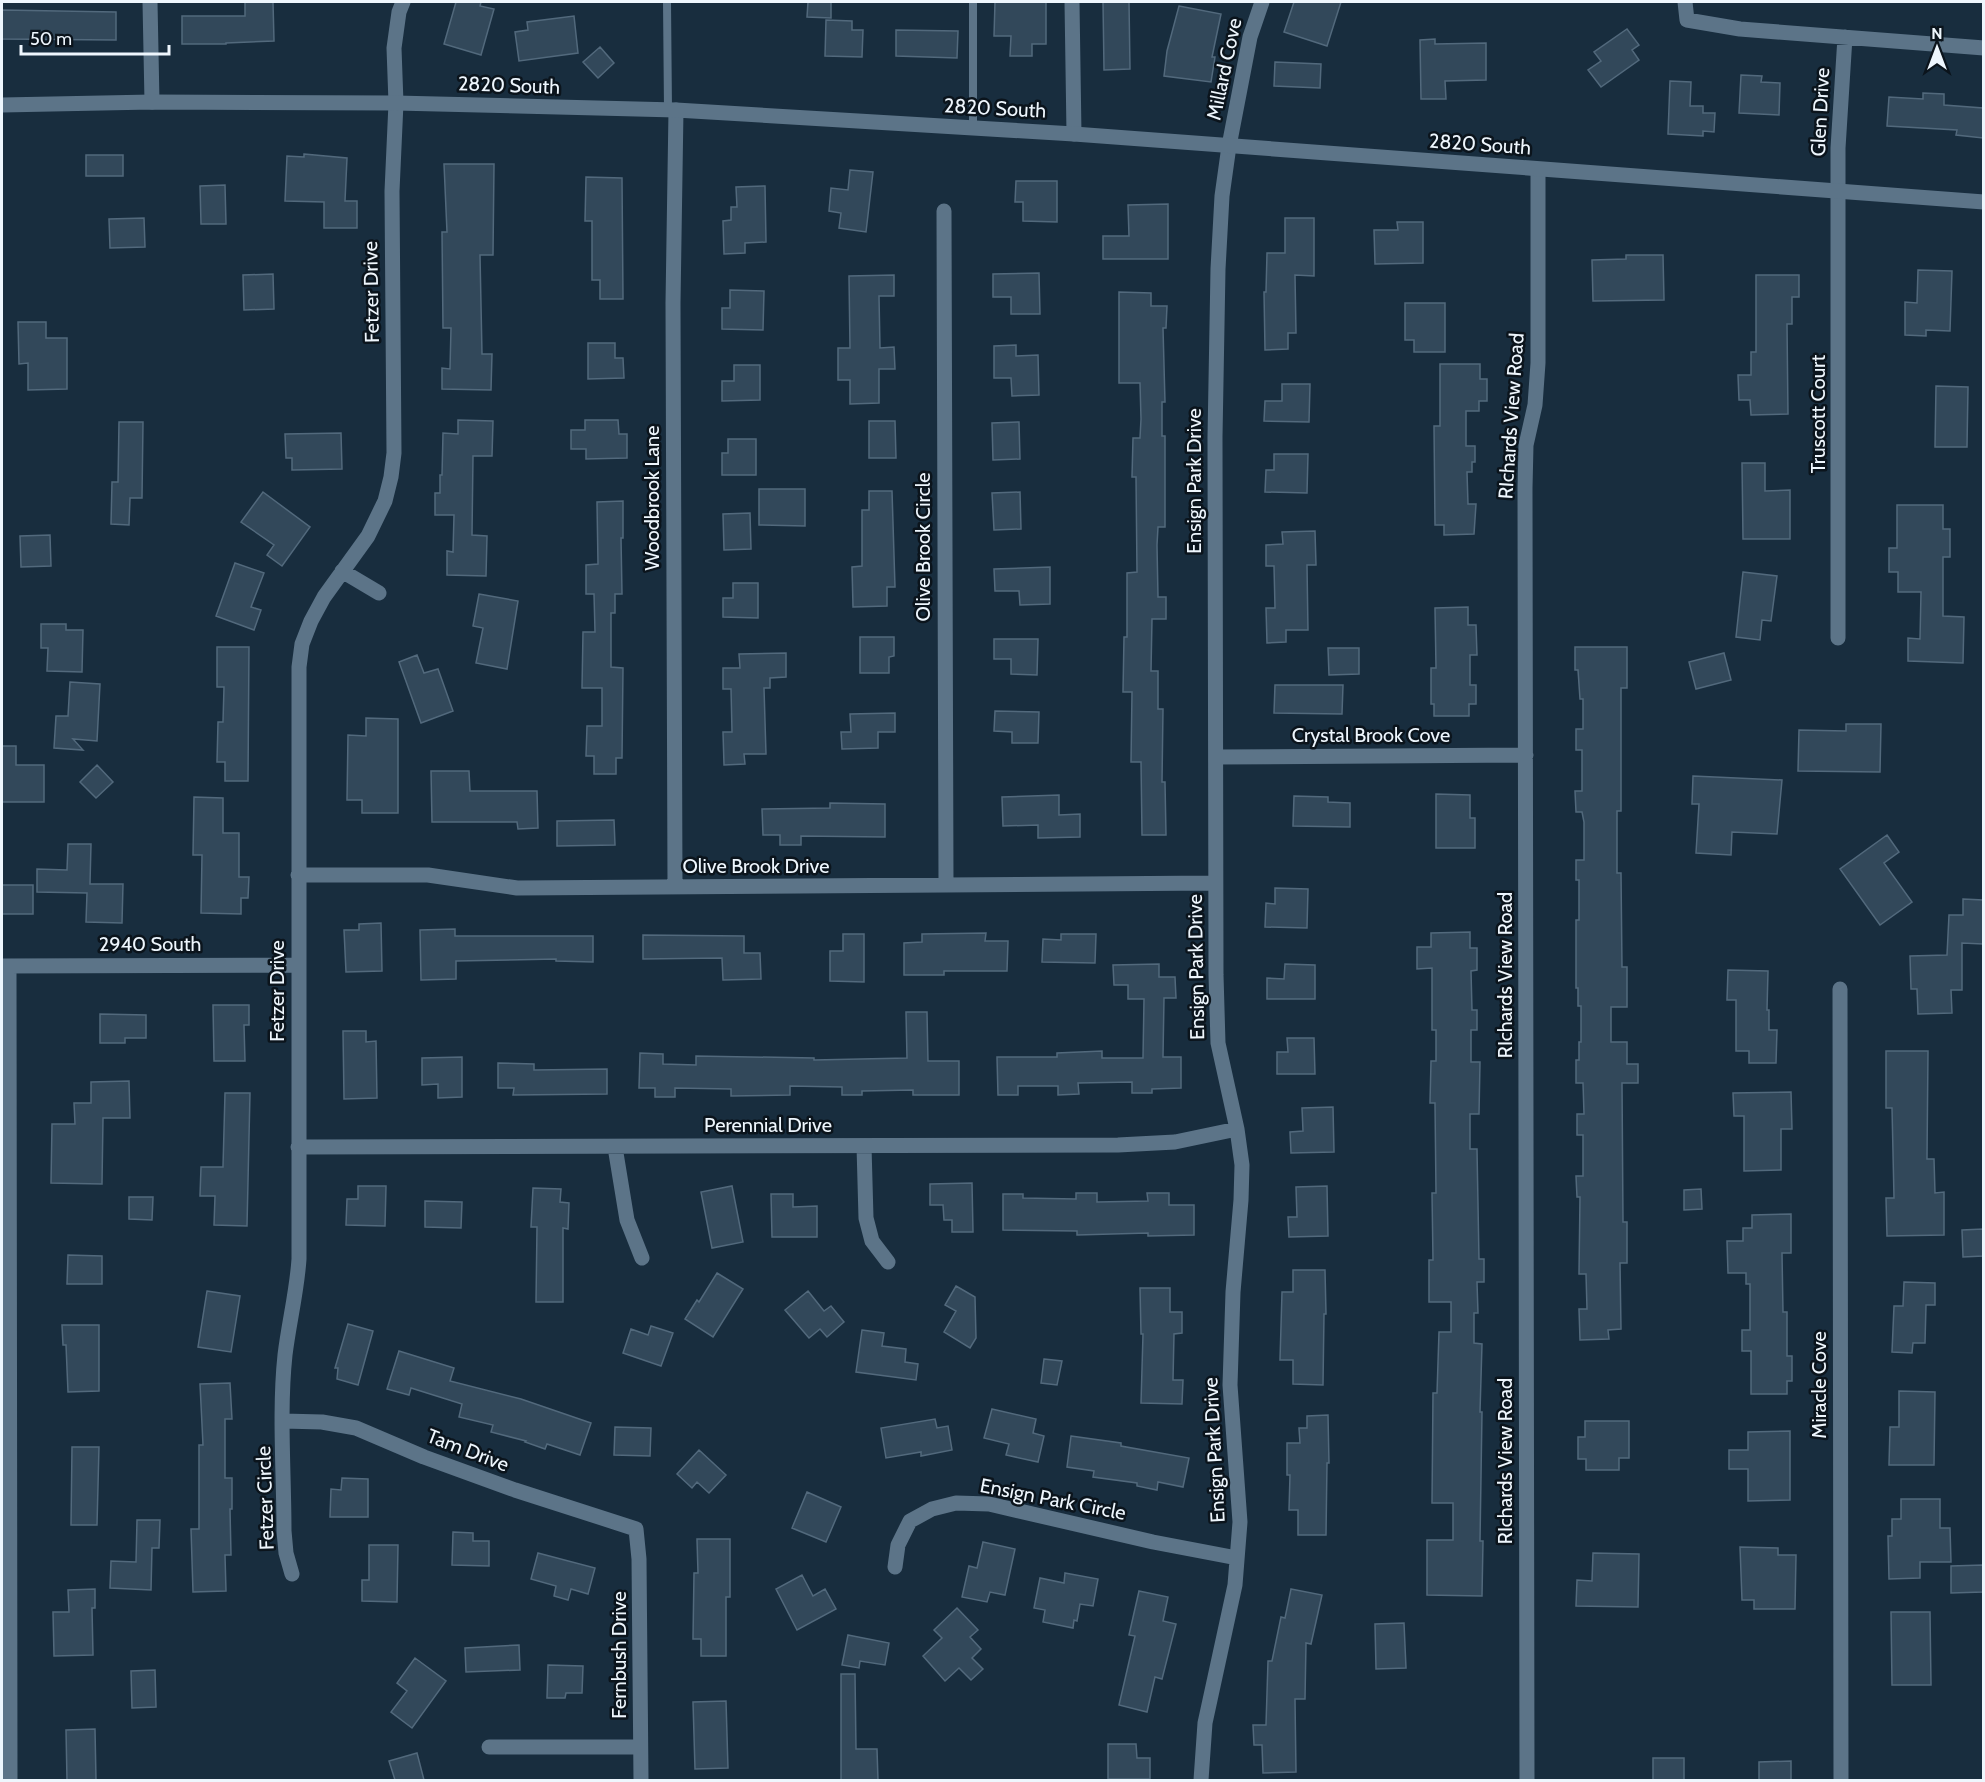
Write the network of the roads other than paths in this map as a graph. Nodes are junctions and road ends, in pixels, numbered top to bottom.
1 (150, 2) edge
2 (403, 2) edge
3 (667, 2) edge
4 (973, 2) edge
5 (1072, 2) edge
6 (1262, 2) edge
7 (1685, 2) edge
8 (1845, 37) junction
9 (1983, 48) edge
10 (152, 102) junction
11 (396, 102) junction
12 (2, 105) edge
13 (672, 110) junction
14 (973, 128) junction
15 (1074, 134) junction
16 (1229, 146) junction
17 (1538, 170) junction
18 (1838, 190) junction
19 (1983, 202) edge
20 (944, 211) dead end
21 (342, 571) junction
22 (380, 593) dead end
23 (1838, 638) dead end
24 (1526, 755) junction
25 (1217, 757) junction
26 (298, 875) junction
27 (1215, 883) junction
28 (946, 884) junction
29 (675, 886) junction
30 (298, 965) junction
31 (5, 966) edge
32 (1840, 989) dead end
33 (1238, 1129) junction
34 (864, 1146) junction
35 (298, 1147) junction
36 (615, 1147) junction
37 (642, 1258) dead end
38 (888, 1262) dead end
39 (283, 1420) junction
40 (636, 1529) joint
41 (1237, 1558) junction
42 (895, 1567) dead end
43 (292, 1574) dead end
44 (489, 1747) dead end
45 (640, 1747) junction
46 (10, 1780) edge
47 (641, 1780) edge
48 (1201, 1780) edge
49 (1527, 1780) edge
50 (1841, 1780) edge

1 - 10 street
2 - 11 street, Fetzer Drive
3 - 13 lane
4 - 14 lane
5 - 15 street
6 - 16 street, Millard Cove
7 - 8 street
8 - 9 street
8 - 18 street, Glen Drive
10 - 11 street, 2820 South
10 - 12 street, 2820 South
11 - 13 street, 2820 South
11 - 21 street, Fetzer Drive
13 - 14 street, 2820 South
13 - 29 street, Woodbrook Lane
14 - 15 street, 2820 South
15 - 16 street, 2820 South
16 - 17 street, 2820 South
16 - 25 street, Ensign Park Drive
17 - 18 street, 2820 South
17 - 24 street, RIchards View Road
18 - 19 street, 2820 South
18 - 23 street, Truscott Court
20 - 28 street, Olive Brook Circle
21 - 22 street
21 - 26 street, Fetzer Drive
24 - 25 street, Crystal Brook Cove
24 - 49 street, RIchards View Road
25 - 27 street, Ensign Park Drive
26 - 29 street, Olive Brook Drive
26 - 30 street, Fetzer Drive
27 - 28 street, Olive Brook Drive
27 - 33 street, Ensign Park Drive
28 - 29 street, Olive Brook Drive
30 - 31 street, 2940 South
30 - 35 street, Fetzer Drive
31 - 46 street
32 - 50 street, Miracle Cove
33 - 34 street, Perennial Drive
33 - 41 street, Ensign Park Drive
34 - 36 street, Perennial Drive
34 - 38 street
35 - 36 street, Perennial Drive
35 - 39 street, Fetzer Drive
36 - 37 street
39 - 40 street, Tam Drive
39 - 43 street, Fetzer Circle
40 - 45 street, Fernbush Drive
41 - 42 street, Ensign Park Circle
41 - 48 street, Ensign Park Drive
44 - 45 street
45 - 47 street, Fernbush Drive

